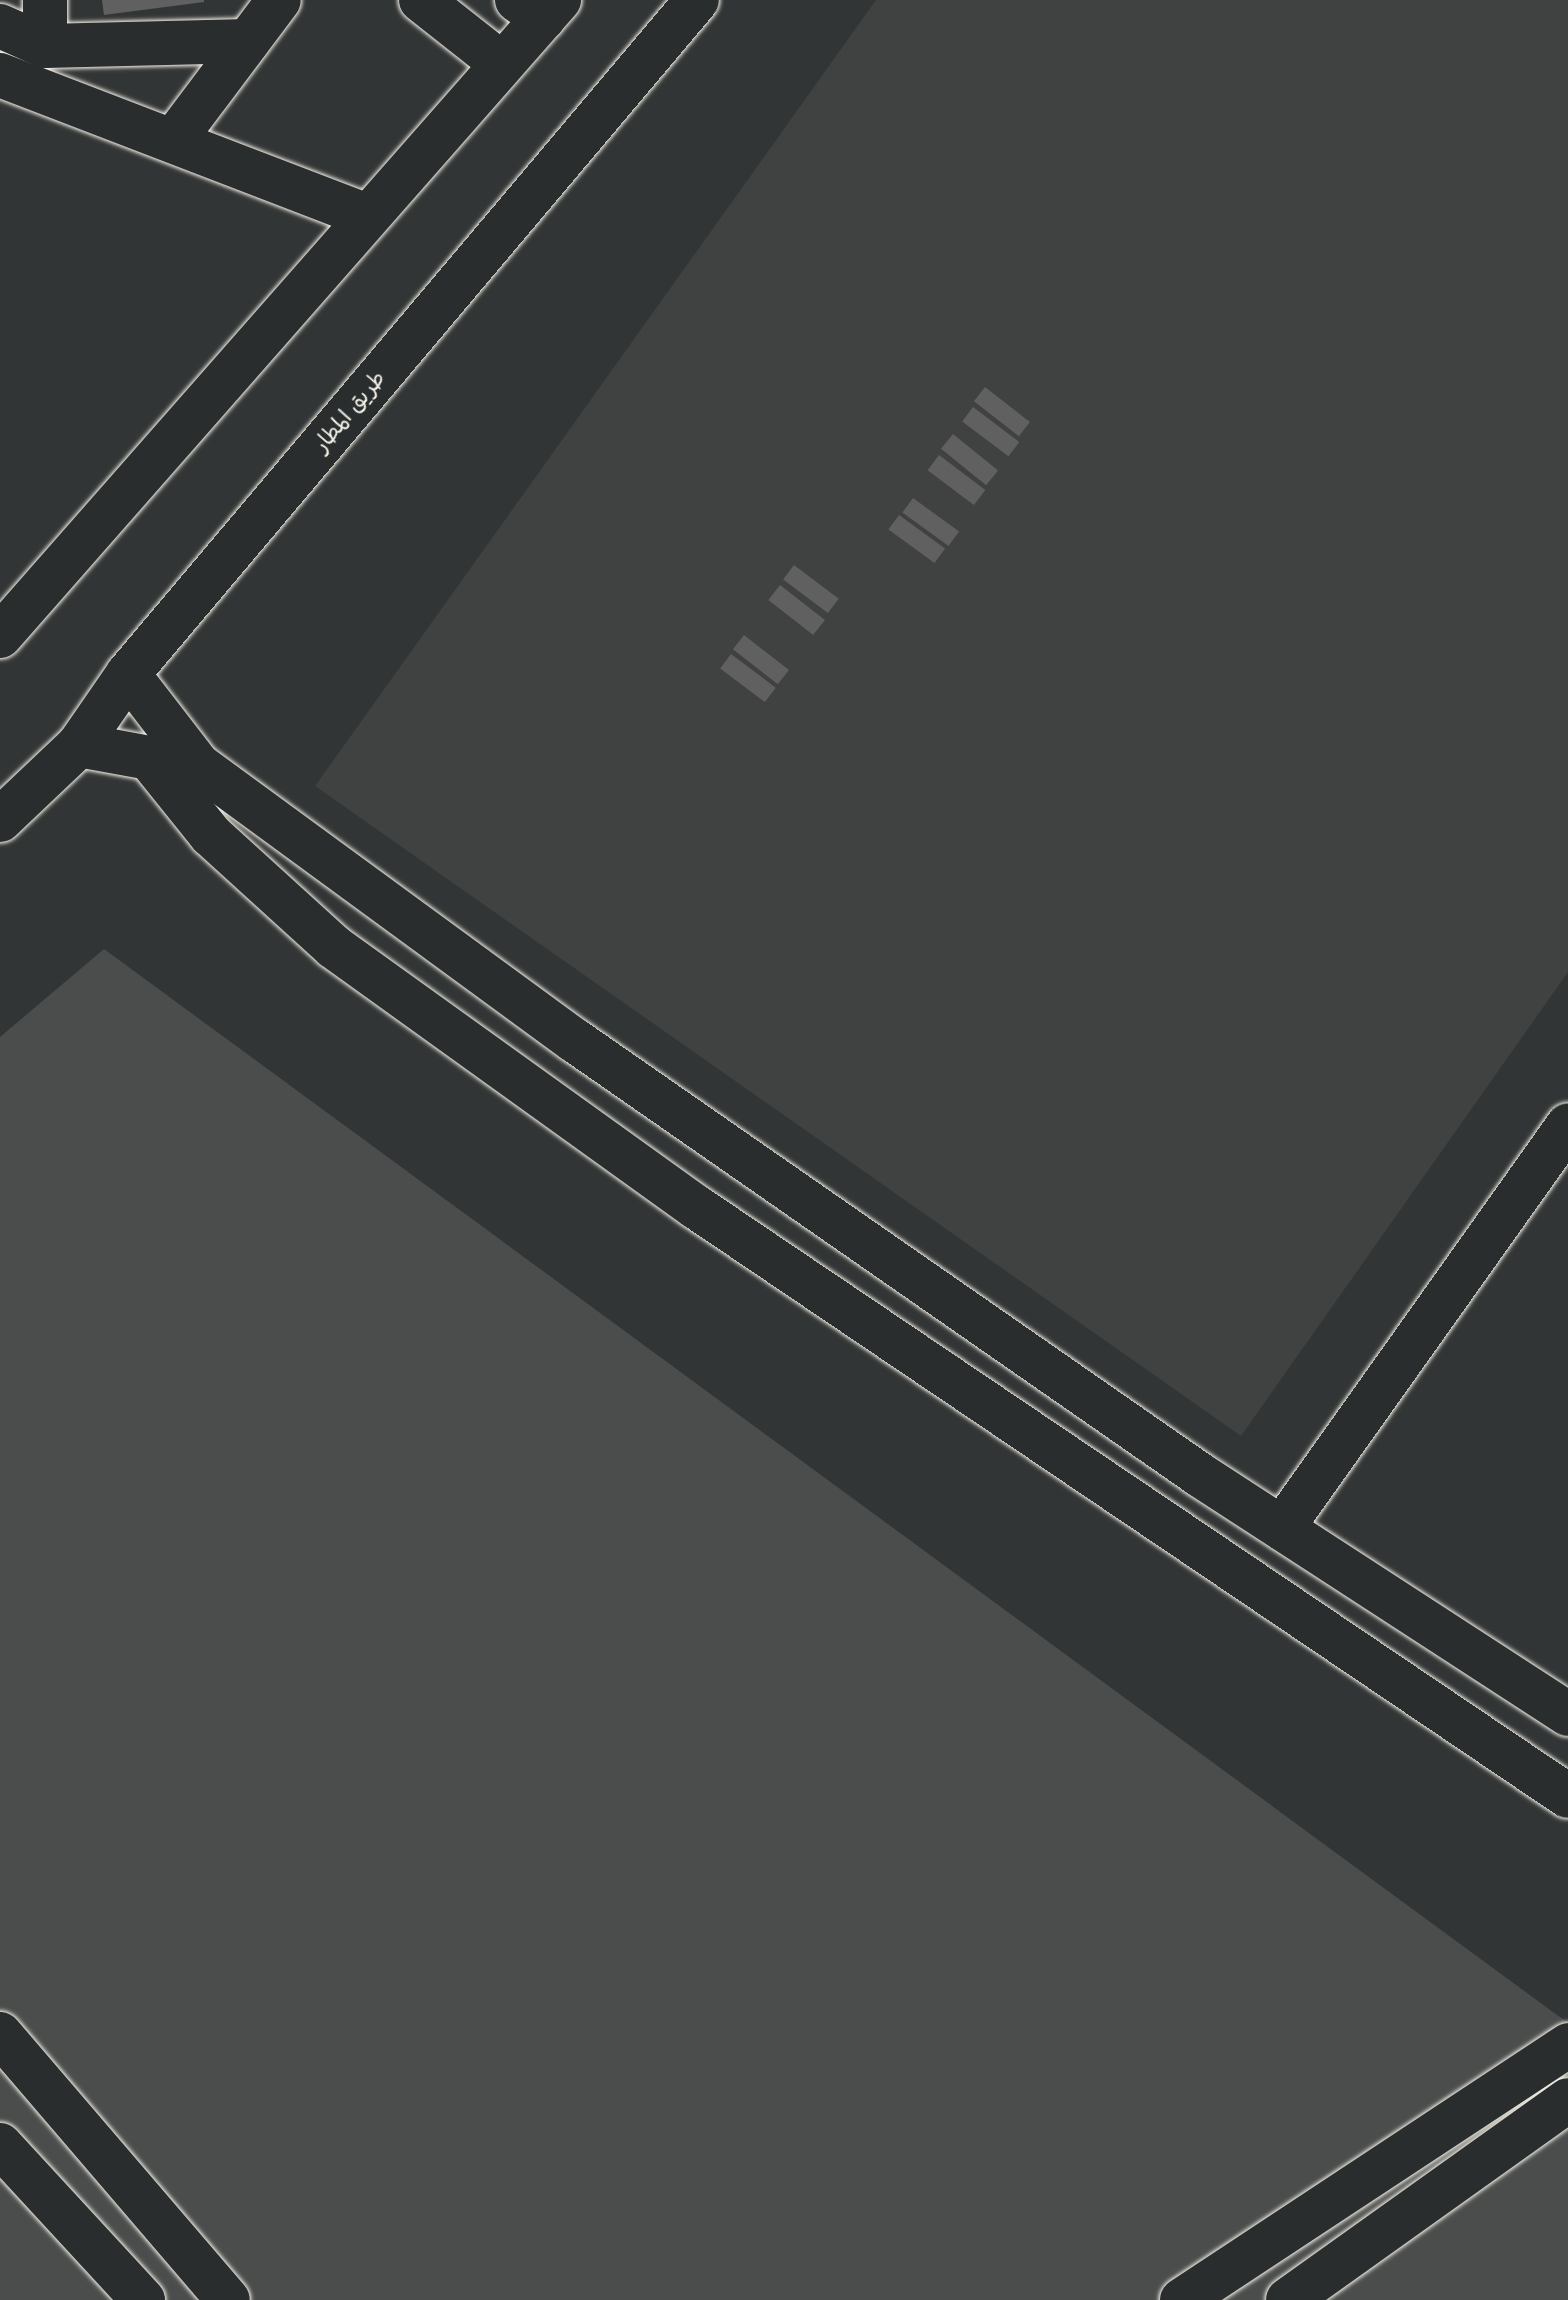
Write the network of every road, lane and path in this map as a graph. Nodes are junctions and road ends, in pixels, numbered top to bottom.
1 (45, 0) edge
2 (279, 0) edge
3 (421, 0) edge
4 (697, 0) edge
5 (540, 6) edge
6 (0, 26) edge
7 (248, 41) junction
8 (45, 46) junction
9 (502, 64) junction
10 (0, 75) edge
11 (173, 141) junction
12 (367, 216) junction
13 (0, 636) edge
14 (128, 674) junction
15 (79, 745) junction
16 (0, 820) edge
17 (1568, 1125) edge
18 (1282, 1528) junction
19 (1568, 1714) edge
20 (1568, 1796) edge
21 (0, 2034) edge
22 (1568, 2045) edge
23 (1560, 2117) edge
24 (0, 2145) edge
25 (143, 2300) edge
26 (228, 2300) edge
27 (1182, 2300) edge
28 (1288, 2300) edge

1 - 8 main road
2 - 7 main road
3 - 9 main road
4 - 14 main road, طريق المطار
5 - 9 main road
6 - 8 main road
7 - 8 main road
7 - 11 main road
9 - 12 main road
10 - 11 main road
11 - 12 main road
12 - 13 main road
14 - 15 main road, طريق المطار
14 - 18 main road
15 - 16 main road, طريق المطار
15 - 20 main road
17 - 18 main road
18 - 19 main road
21 - 26 main road
22 - 27 main road
23 - 28 main road
24 - 25 main road

